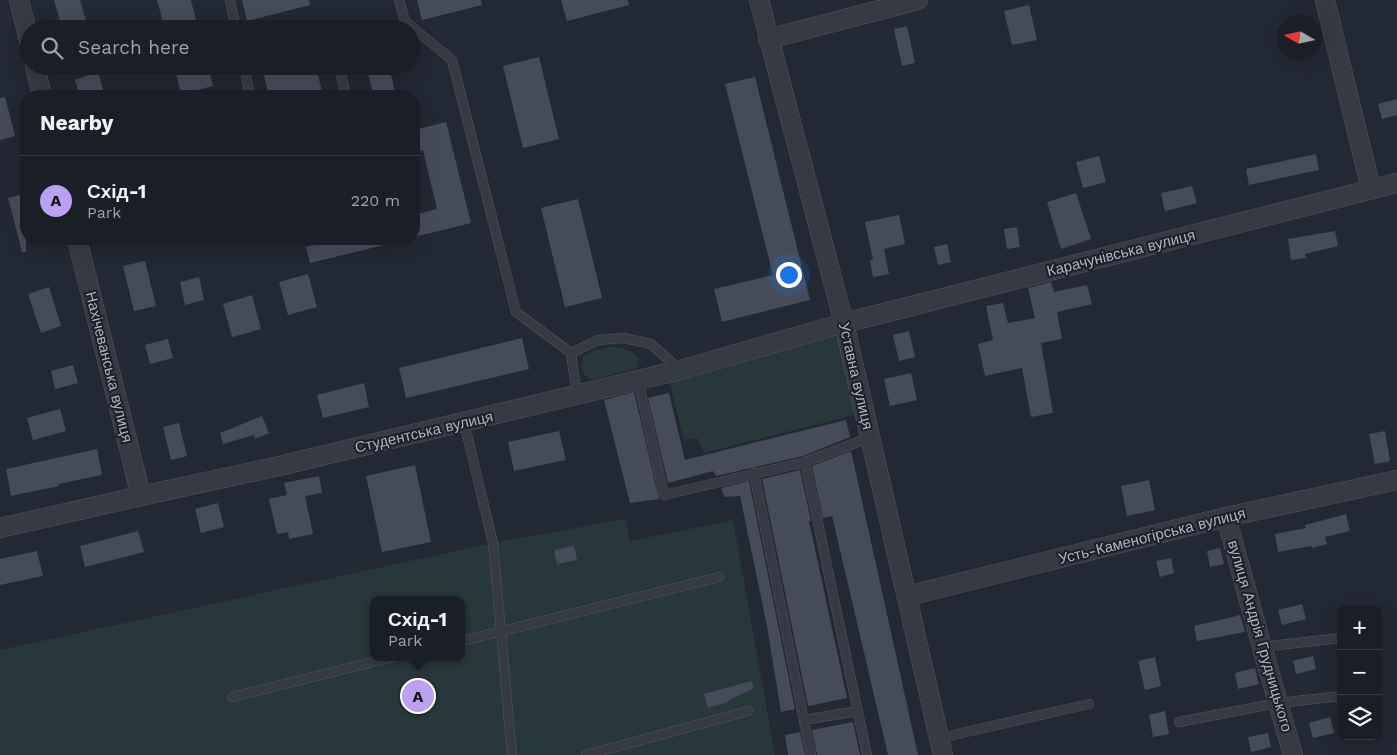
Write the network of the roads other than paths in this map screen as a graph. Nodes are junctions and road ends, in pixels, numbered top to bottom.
1 (19, 0) edge
2 (230, 0) edge
3 (399, 0) edge
4 (759, 0) edge
5 (918, 0) edge
6 (1325, 0) edge
7 (24, 20) edge
8 (234, 20) edge
9 (404, 20) edge
10 (420, 34) edge
11 (768, 39) junction
12 (37, 75) edge
13 (246, 75) edge
14 (341, 75) edge
15 (41, 90) edge
16 (249, 90) edge
17 (345, 90) edge
18 (1397, 182) edge
19 (1371, 189) junction
20 (78, 245) edge
21 (844, 323) junction
22 (571, 352) junction
23 (680, 370) junction
24 (638, 380) junction
25 (577, 395) junction
26 (464, 422) junction
27 (870, 437) junction
28 (805, 462) junction
29 (754, 473) junction
30 (1397, 480) edge
31 (140, 496) junction
32 (1226, 517) junction
33 (0, 528) edge
34 (719, 577) dead end
35 (907, 596) junction
36 (500, 631) junction
37 (1337, 638) edge
38 (465, 639) edge
39 (1262, 647) junction
40 (377, 661) edge
41 (1337, 696) edge
42 (232, 697) dead end
43 (1278, 703) junction
44 (1089, 704) dead end
45 (748, 711) dead end
46 (858, 711) junction
47 (804, 720) junction
48 (1179, 722) dead end
49 (942, 746) edge
50 (512, 755) edge
51 (586, 755) edge
52 (811, 755) edge
53 (867, 755) edge
54 (1293, 755) edge

1 - 7 street
2 - 8 lane
3 - 9 lane
4 - 11 street, Уставна вулиця
5 - 11 street
6 - 19 street
10 - 22 lane
11 - 21 street, Уставна вулиця
12 - 15 street
13 - 16 lane
14 - 17 lane
18 - 19 street, Карачунівська вулиця
19 - 21 street, Карачунівська вулиця
20 - 31 street, Нахічеванська вулиця
21 - 23 street, Студентська вулиця
21 - 27 street, Уставна вулиця
22 - 23 lane
22 - 25 lane
23 - 24 street, Студентська вулиця
24 - 25 street, Студентська вулиця
24 - 29 lane
25 - 26 street, Студентська вулиця
26 - 31 street, Студентська вулиця
26 - 36 lane
27 - 28 lane
27 - 35 street, Уставна вулиця
28 - 29 lane
28 - 46 lane
29 - 47 lane
30 - 32 street, Усть-Каменогірська вулиця
31 - 33 street, Студентська вулиця
32 - 35 street, Усть-Каменогірська вулиця
32 - 39 street, вулиця Андрія Грудницького
34 - 36 lane
35 - 49 street, Уставна вулиця
36 - 38 lane
36 - 50 lane
37 - 39 lane
39 - 43 street, вулиця Андрія Грудницького
40 - 42 lane
41 - 43 lane
43 - 48 lane
43 - 54 street, вулиця Андрія Грудницького
44 - 49 lane
45 - 51 lane
46 - 47 lane
46 - 53 lane
47 - 52 lane

